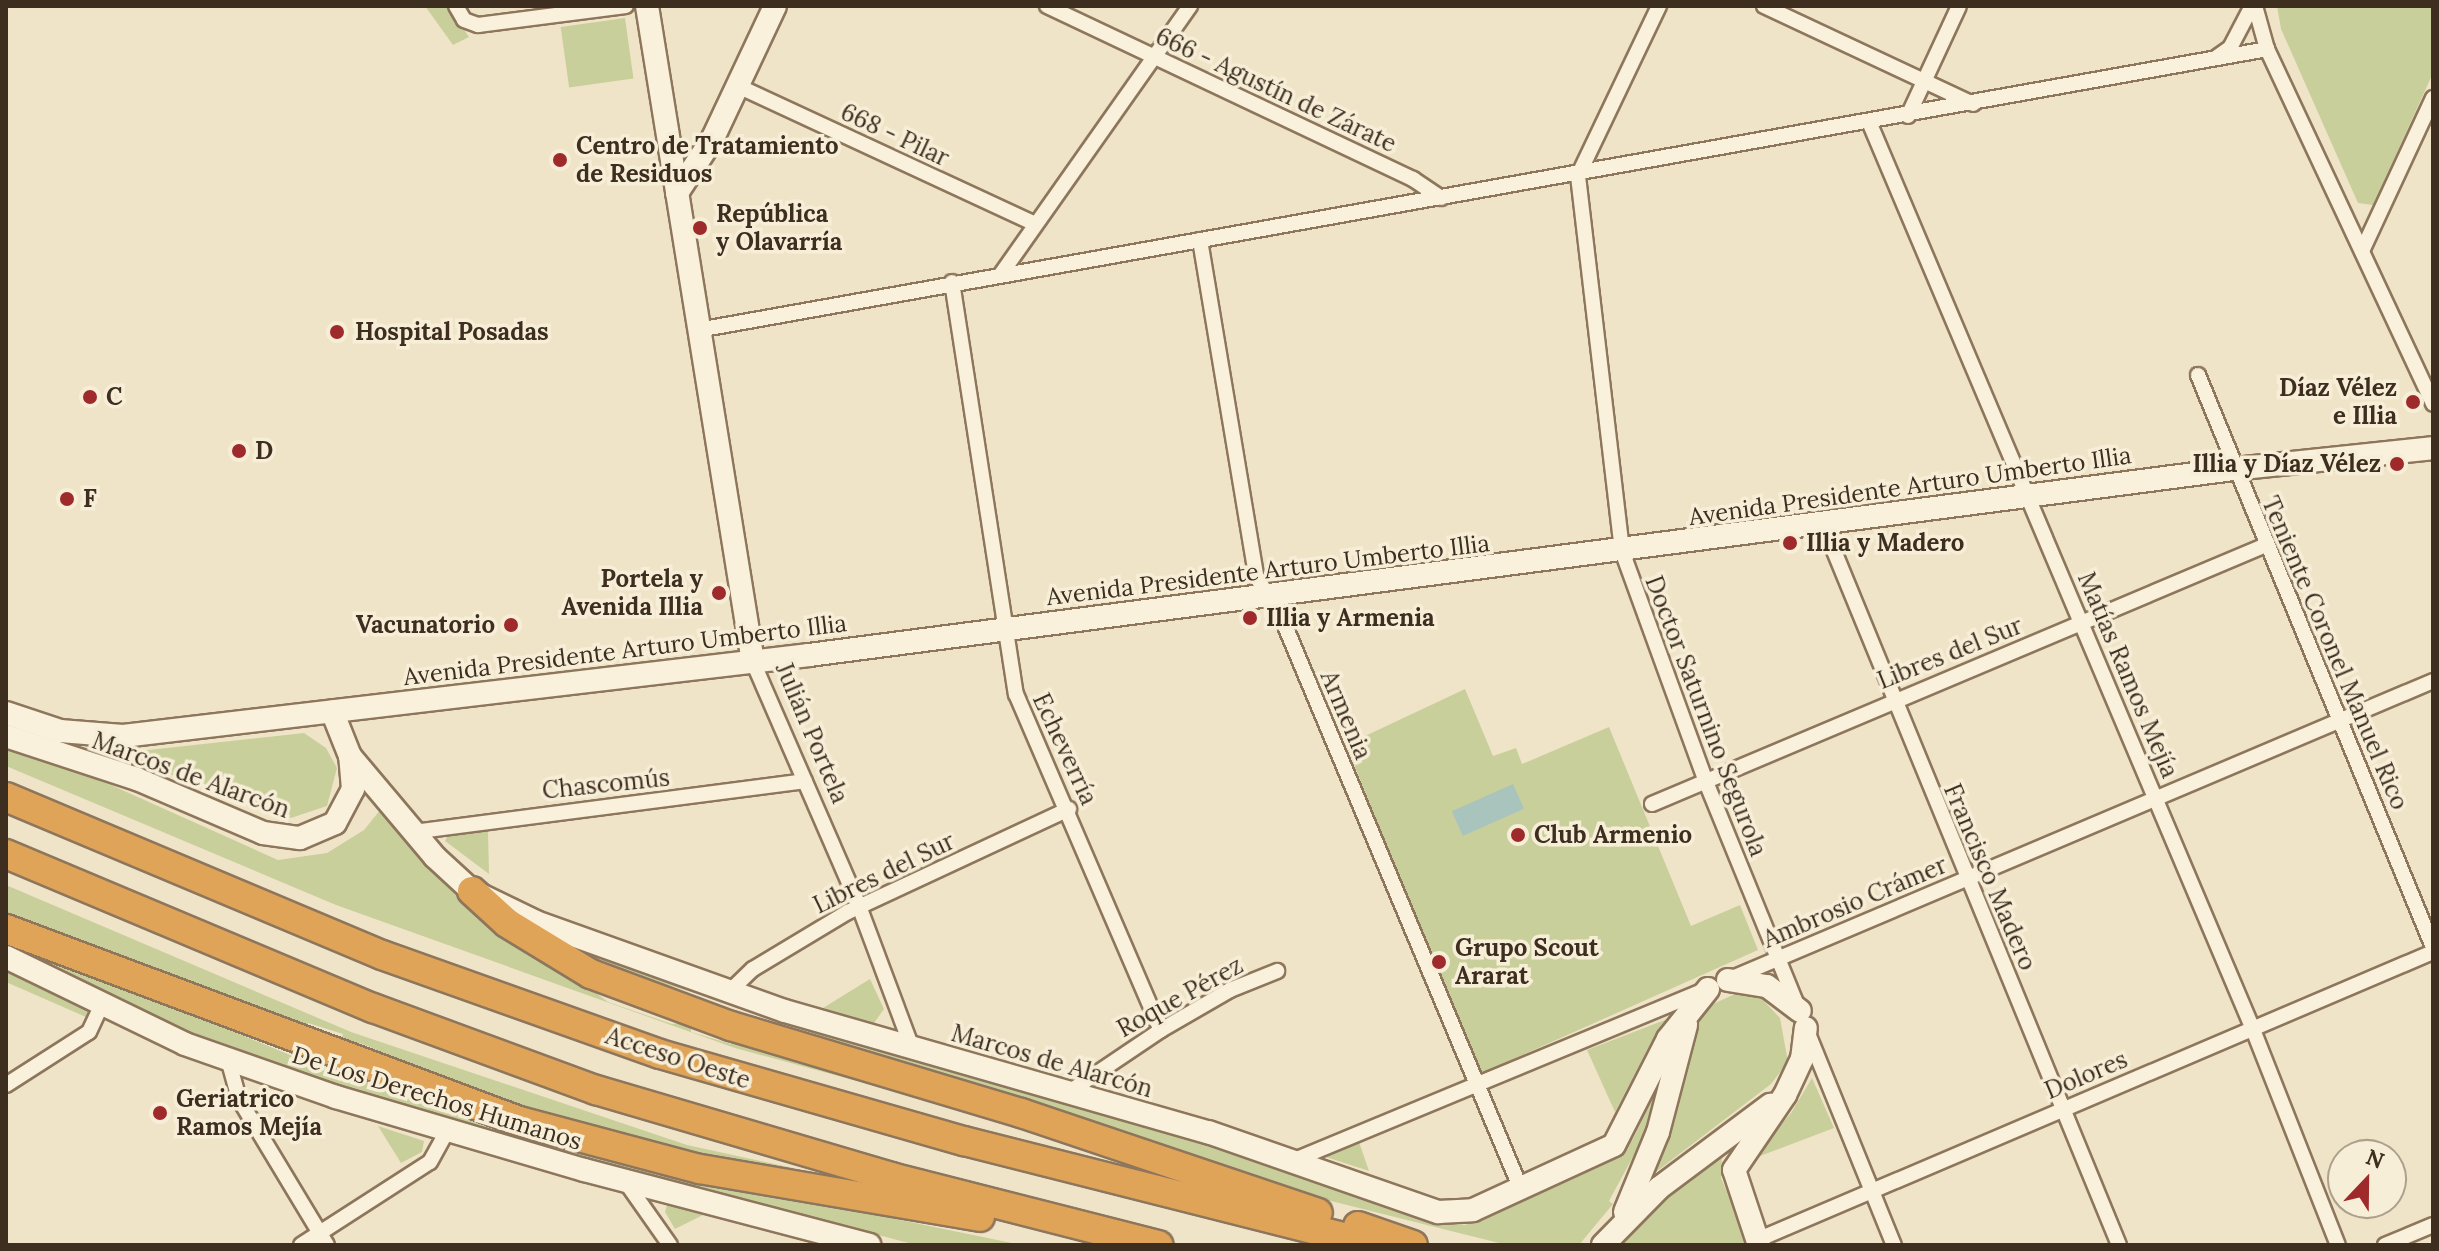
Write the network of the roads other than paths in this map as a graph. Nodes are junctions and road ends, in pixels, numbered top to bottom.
1 (456, 6) edge
2 (626, 6) edge
3 (647, 6) edge
4 (775, 6) edge
5 (1047, 6) edge
6 (1190, 6) edge
7 (1659, 6) edge
8 (1764, 6) edge
9 (1959, 6) edge
10 (2254, 6) edge
11 (2267, 49) junction
12 (1154, 56) junction
13 (2214, 58) junction
14 (1924, 81) junction
15 (738, 86) junction
16 (2433, 98) edge
17 (1973, 104) junction
18 (1908, 116) junction
19 (1870, 124) junction
20 (1578, 176) junction
21 (677, 193) junction
22 (1441, 198) junction
23 (1035, 224) junction
24 (1200, 240) junction
25 (2362, 251) junction
26 (1001, 274) junction
27 (952, 282) junction
28 (698, 330) junction
29 (2198, 375) dead end
30 (2433, 404) edge
31 (2433, 448) edge
32 (2234, 469) junction
33 (2030, 496) junction
34 (1823, 524) junction
35 (2266, 545) junction
36 (1622, 551) junction
37 (1266, 595) junction
38 (2082, 623) junction
39 (1005, 629) junction
40 (753, 662) junction
41 (2433, 681) edge
42 (1893, 700) junction
43 (332, 711) junction
44 (6, 713) edge
45 (2339, 720) junction
46 (6, 736) edge
47 (108, 736) joint
48 (350, 756) junction
49 (805, 781) junction
50 (1706, 782) junction
51 (6, 797) edge
52 (2155, 798) junction
53 (1652, 804) dead end
54 (1069, 809) junction
55 (413, 832) junction
56 (6, 854) edge
57 (1967, 879) junction
58 (472, 891) junction
59 (859, 906) junction
60 (6, 929) edge
61 (2433, 950) edge
62 (6, 957) edge
63 (1778, 957) junction
64 (1277, 971) dead end
65 (1718, 984) junction
66 (729, 992) junction
67 (102, 1004) junction
68 (1690, 1015) junction
69 (1803, 1020) junction
70 (2252, 1027) junction
71 (1161, 1030) junction
72 (912, 1048) junction
73 (228, 1059) junction
74 (6, 1085) edge
75 (1478, 1085) junction
76 (1069, 1092) junction
77 (1785, 1095) junction
78 (2064, 1109) junction
79 (447, 1131) junction
80 (1292, 1161) junction
81 (624, 1181) junction
82 (1521, 1189) junction
83 (1873, 1192) junction
84 (2433, 1225) edge
85 (1610, 1236) edge
86 (323, 1239) edge
87 (1758, 1242) edge
88 (855, 1243) edge
89 (301, 1245) edge
90 (670, 1245) edge
91 (1143, 1245) edge
92 (1158, 1245) edge
93 (1376, 1245) edge
94 (1413, 1245) edge
95 (1894, 1245) edge
96 (2119, 1245) edge
97 (2338, 1245) edge
98 (2385, 1245) edge

1 - 2 street
3 - 21 main road, Julián Portela
4 - 15 main road
5 - 12 street, 666 - Agustín de Zárate
6 - 12 street
7 - 20 street
8 - 14 street
9 - 14 street
10 - 11 street
10 - 13 street
11 - 13 street
11 - 25 street
12 - 22 street, 666 - Agustín de Zárate
12 - 23 street
13 - 17 street
14 - 17 street
14 - 18 street
15 - 21 main road
15 - 23 street, 668 - Pilar
16 - 25 street
17 - 18 street
18 - 19 street
19 - 20 street
19 - 33 street, Matías Ramos Mejía
20 - 22 street
20 - 36 street, Doctor Saturnino Segurola
21 - 28 main road, Julián Portela
22 - 24 street
23 - 26 street
24 - 26 street
24 - 37 street, Armenia
25 - 30 street
26 - 27 street
27 - 28 street
27 - 39 street, Echeverría
28 - 40 main road, Julián Portela
29 - 32 street, Teniente Coronel Manuel Rico
31 - 32 main road, Avenida Presidente Arturo Umberto Illia
32 - 33 main road, Avenida Presidente Arturo Umberto Illia
32 - 35 street, Teniente Coronel Manuel Rico
33 - 34 main road, Avenida Presidente Arturo Umberto Illia
33 - 38 street, Matías Ramos Mejía
34 - 36 main road, Avenida Presidente Arturo Umberto Illia
34 - 42 street, Francisco Madero
35 - 38 street, Libres del Sur
35 - 45 street, Teniente Coronel Manuel Rico
36 - 37 main road, Avenida Presidente Arturo Umberto Illia
36 - 50 street, Doctor Saturnino Segurola
37 - 39 main road, Avenida Presidente Arturo Umberto Illia
37 - 75 street, Armenia
38 - 42 street, Libres del Sur
38 - 52 street, Matías Ramos Mejía
39 - 40 main road, Avenida Presidente Arturo Umberto Illia
39 - 54 street, Echeverría
40 - 43 main road, Avenida Presidente Arturo Umberto Illia
40 - 49 street, Julián Portela
41 - 45 street, Ambrosio Crámer
42 - 50 street, Libres del Sur
42 - 57 street, Francisco Madero
43 - 47 main road, Avenida Presidente Arturo Umberto Illia
43 - 48 main road, Marcos de Alarcón
44 - 47 main road, Marcos de Alarcón
45 - 52 street, Ambrosio Crámer
45 - 61 street, Teniente Coronel Manuel Rico
46 - 48 main road, Marcos de Alarcón
48 - 55 main road, Marcos de Alarcón
49 - 55 street, Chascomús
49 - 59 street, Julián Portela
50 - 53 street, Libres del Sur
50 - 63 street, Doctor Saturnino Segurola
51 - 93 highway, Acceso Oeste
52 - 57 street, Ambrosio Crámer
52 - 70 street, Matías Ramos Mejía
54 - 59 street, Libres del Sur
54 - 71 street, Echeverría
55 - 58 main road, Marcos de Alarcón
56 - 92 highway
57 - 63 street, Ambrosio Crámer
57 - 78 street, Francisco Madero
58 - 66 main road, Marcos de Alarcón
58 - 94 highway
59 - 66 street, Libres del Sur
59 - 72 street, Julián Portela
60 - 91 highway
61 - 70 street, Dolores
62 - 67 main road, De Los Derechos Humanos
63 - 65 street, Ambrosio Crámer
63 - 69 street, Doctor Saturnino Segurola
64 - 71 street, Roque Pérez
65 - 68 main road, Marcos de Alarcón
65 - 69 main road
65 - 75 street, Ambrosio Crámer
66 - 72 main road, Marcos de Alarcón
67 - 73 main road, De Los Derechos Humanos
67 - 74 street
68 - 82 main road, Marcos de Alarcón
68 - 85 main road
69 - 77 main road
69 - 83 street, Doctor Saturnino Segurola
70 - 78 street, Dolores
70 - 97 street, Matías Ramos Mejía
71 - 76 street, Roque Pérez
72 - 76 main road, Marcos de Alarcón
73 - 79 main road, De Los Derechos Humanos
73 - 86 street
75 - 80 street, Ambrosio Crámer
75 - 82 street, Armenia
76 - 80 main road, Marcos de Alarcón
77 - 85 main road
77 - 87 main road
78 - 83 street, Dolores
78 - 96 street, Francisco Madero
79 - 81 main road, De Los Derechos Humanos
79 - 86 street
80 - 82 main road, Marcos de Alarcón
81 - 88 main road, De Los Derechos Humanos
81 - 90 street
83 - 87 street, Dolores
83 - 95 street, Doctor Saturnino Segurola
84 - 98 street
86 - 89 street

